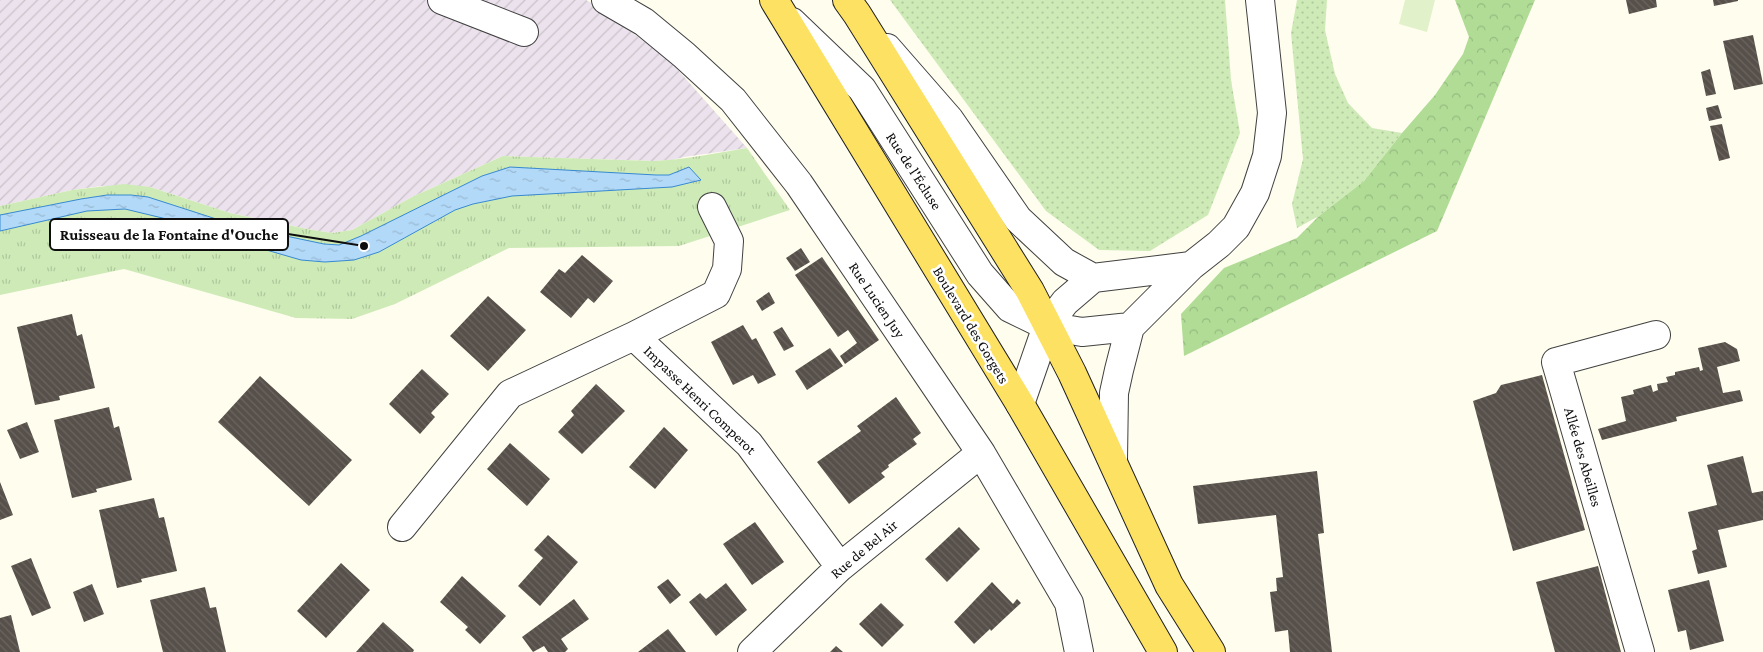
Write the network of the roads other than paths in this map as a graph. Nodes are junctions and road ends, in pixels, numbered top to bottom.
1 (442, 0) edge
2 (606, 0) edge
3 (1260, 0) edge
4 (777, 5) edge
5 (852, 7) edge
6 (524, 32) dead end
7 (712, 207) dead end
8 (1191, 266) junction
9 (1093, 278) junction
10 (1047, 326) junction
11 (1130, 327) junction
12 (1656, 335) dead end
13 (634, 336) junction
14 (1020, 404) junction
15 (981, 453) junction
16 (1113, 460) junction
17 (402, 528) dead end
18 (840, 567) junction
19 (752, 652) edge
20 (1079, 652) edge
21 (1163, 652) edge
22 (1211, 652) edge
23 (1640, 652) edge

1 - 6 street
2 - 15 street, Rue Lucien Juy
3 - 8 street
4 - 10 street, Rue de l'Écluse
4 - 14 main road, Boulevard des Gorgets
5 - 9 street
5 - 10 main road
7 - 13 street
8 - 9 street
8 - 11 street
9 - 10 street
10 - 11 street, Rue de l'Écluse
10 - 14 street
10 - 16 main road
11 - 16 street
12 - 23 street, Allée des Abeilles
13 - 17 street, Impasse Henri Comperot
13 - 18 street, Impasse Henri Comperot
14 - 21 main road, Boulevard des Gorgets
15 - 18 street, Rue de Bel Air
15 - 20 street, Rue Lucien Juy
16 - 22 main road
18 - 19 street, Rue de Bel Air

